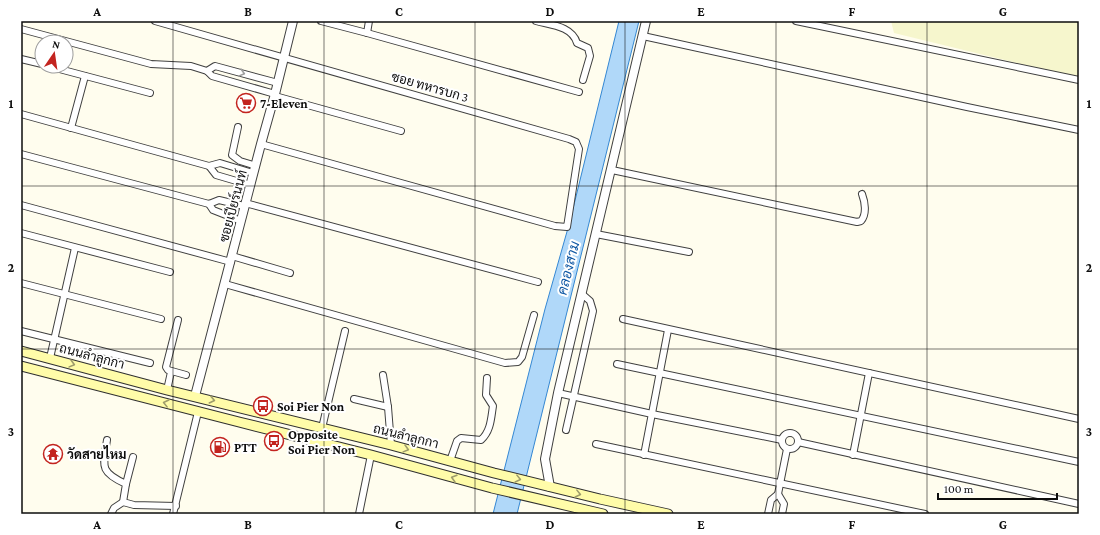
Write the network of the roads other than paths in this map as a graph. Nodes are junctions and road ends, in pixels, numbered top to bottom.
1 (155, 21) edge
2 (293, 21) edge
3 (321, 21) edge
4 (369, 21) edge
5 (536, 21) edge
6 (646, 21) edge
7 (796, 21) edge
8 (21, 29) edge
9 (367, 32) junction
10 (643, 36) junction
11 (284, 57) junction
12 (21, 59) edge
13 (34, 62) edge
14 (207, 71) junction
15 (74, 73) edge
16 (84, 76) junction
17 (583, 80) dead end
18 (1079, 80) edge
19 (278, 83) junction
20 (578, 92) dead end
21 (150, 93) dead end
22 (275, 95) junction
23 (21, 114) edge
24 (238, 127) dead end
25 (71, 128) junction
26 (1079, 130) edge
27 (401, 131) dead end
28 (261, 144) junction
29 (21, 154) edge
30 (209, 166) junction
31 (254, 170) junction
32 (612, 170) junction
33 (250, 185) junction
34 (862, 194) dead end
35 (209, 204) junction
36 (245, 204) junction
37 (21, 205) edge
38 (241, 220) junction
39 (21, 233) edge
40 (596, 234) junction
41 (75, 248) junction
42 (689, 252) dead end
43 (231, 259) junction
44 (170, 272) dead end
45 (290, 273) dead end
46 (538, 282) dead end
47 (21, 284) edge
48 (225, 284) junction
49 (66, 294) junction
50 (582, 294) junction
51 (534, 315) dead end
52 (161, 319) dead end
53 (623, 319) dead end
54 (178, 320) dead end
55 (668, 330) junction
56 (21, 331) edge
57 (344, 331) dead end
58 (54, 340) junction
59 (21, 351) edge
60 (50, 358) junction
61 (150, 364) dead end
62 (617, 364) dead end
63 (21, 366) edge
64 (171, 372) junction
65 (660, 372) junction
66 (869, 373) junction
67 (186, 375) dead end
68 (384, 375) dead end
69 (487, 378) dead end
70 (167, 390) junction
71 (558, 393) junction
72 (195, 396) junction
73 (574, 396) junction
74 (354, 399) dead end
75 (388, 407) junction
76 (198, 412) junction
77 (652, 414) junction
78 (861, 416) junction
79 (1079, 419) edge
80 (322, 428) junction
81 (566, 430) dead end
82 (107, 440) dead end
83 (782, 440) junction
84 (798, 442) junction
85 (596, 444) dead end
86 (391, 445) junction
87 (787, 449) junction
88 (371, 455) junction
89 (644, 455) junction
90 (854, 455) junction
91 (133, 457) dead end
92 (450, 461) junction
93 (1079, 462) edge
94 (781, 482) junction
95 (126, 484) junction
96 (550, 486) junction
97 (778, 494) junction
98 (123, 502) junction
99 (1079, 504) edge
100 (176, 506) junction
101 (111, 514) edge
102 (173, 514) edge
103 (358, 514) edge
104 (603, 514) edge
105 (668, 514) edge
106 (768, 514) edge
107 (782, 514) edge
108 (925, 514) edge

1 - 11 street, ซอย ทหารบก 3
2 - 11 street, ซอยเปียร์นนท์
3 - 9 street
4 - 9 street
5 - 17 street
6 - 10 street
7 - 18 street
8 - 14 street
9 - 20 street
10 - 26 street
10 - 32 street
11 - 19 street, ซอยเปียร์นนท์
11 - 28 street, ซอย ทหารบก 3
12 - 13 street
14 -> 19 street
14 - 22 street
15 - 16 street
16 - 21 street
16 - 25 street
19 - 22 street, ซอยเปียร์นนท์
22 - 27 street
22 - 28 street, ซอยเปียร์นนท์
23 - 25 street
24 - 31 street
25 - 30 street
28 - 31 street, ซอยเปียร์นนท์
29 - 35 street
30 - 31 street
30 - 33 street
31 - 33 street, ซอยเปียร์นนท์
32 - 34 street
32 - 40 street
33 - 36 street, ซอยเปียร์นนท์
35 - 36 street
35 - 38 street
36 - 38 street, ซอยเปียร์นนท์
36 - 46 street
37 - 43 street
38 - 43 street, ซอยเปียร์นนท์
39 - 41 street
40 - 42 street
40 - 50 street
41 - 44 street
41 - 49 street
43 - 45 street
43 - 48 street, ซอยเปียร์นนท์
47 - 49 street
48 - 51 street
48 - 72 street, ซอยเปียร์นนท์
49 - 52 street
49 - 58 street
50 - 71 street
50 - 73 street
53 - 55 street
54 - 64 street
55 - 65 street
55 - 66 street
56 - 58 street
57 - 80 street
58 - 60 street
58 - 61 street
59 - 60 main road, ถนนลำลูกกา
60 -> 70 main road, ถนนลำลูกกา
62 - 65 street
76 -> 63 main road, ถนนลำลูกกา
64 - 67 street
64 - 70 street
65 - 77 street
65 - 78 street
66 - 78 street
66 - 79 street
68 - 75 street
69 - 92 street
70 - 72 main road, ถนนลำลูกกา
71 - 73 street
71 - 96 street
72 -> 80 main road, ถนนลำลูกกา
73 - 77 street
73 - 81 street
74 - 75 street
75 - 86 street
76 - 88 main road, ถนนลำลูกกา
76 - 100 street
77 - 83 street
77 - 89 street
78 - 90 street
78 - 93 street
80 - 86 main road, ถนนลำลูกกา
82 - 95 street
83 - 84 street
83 - 87 street
84 - 87 street
84 - 90 street
85 - 89 street
86 -> 92 main road, ถนนลำลูกกา
87 - 94 street
88 - 103 street
104 -> 88 main road, ถนนลำลูกกา
89 - 94 street
90 - 99 street
91 - 95 street
92 -> 96 main road, ถนนลำลูกกา
94 - 97 street
94 - 108 street
95 - 98 street
96 -> 105 main road, ถนนลำลูกกา
97 - 106 street
97 - 107 street
98 - 100 street
98 - 101 street
100 - 102 street

